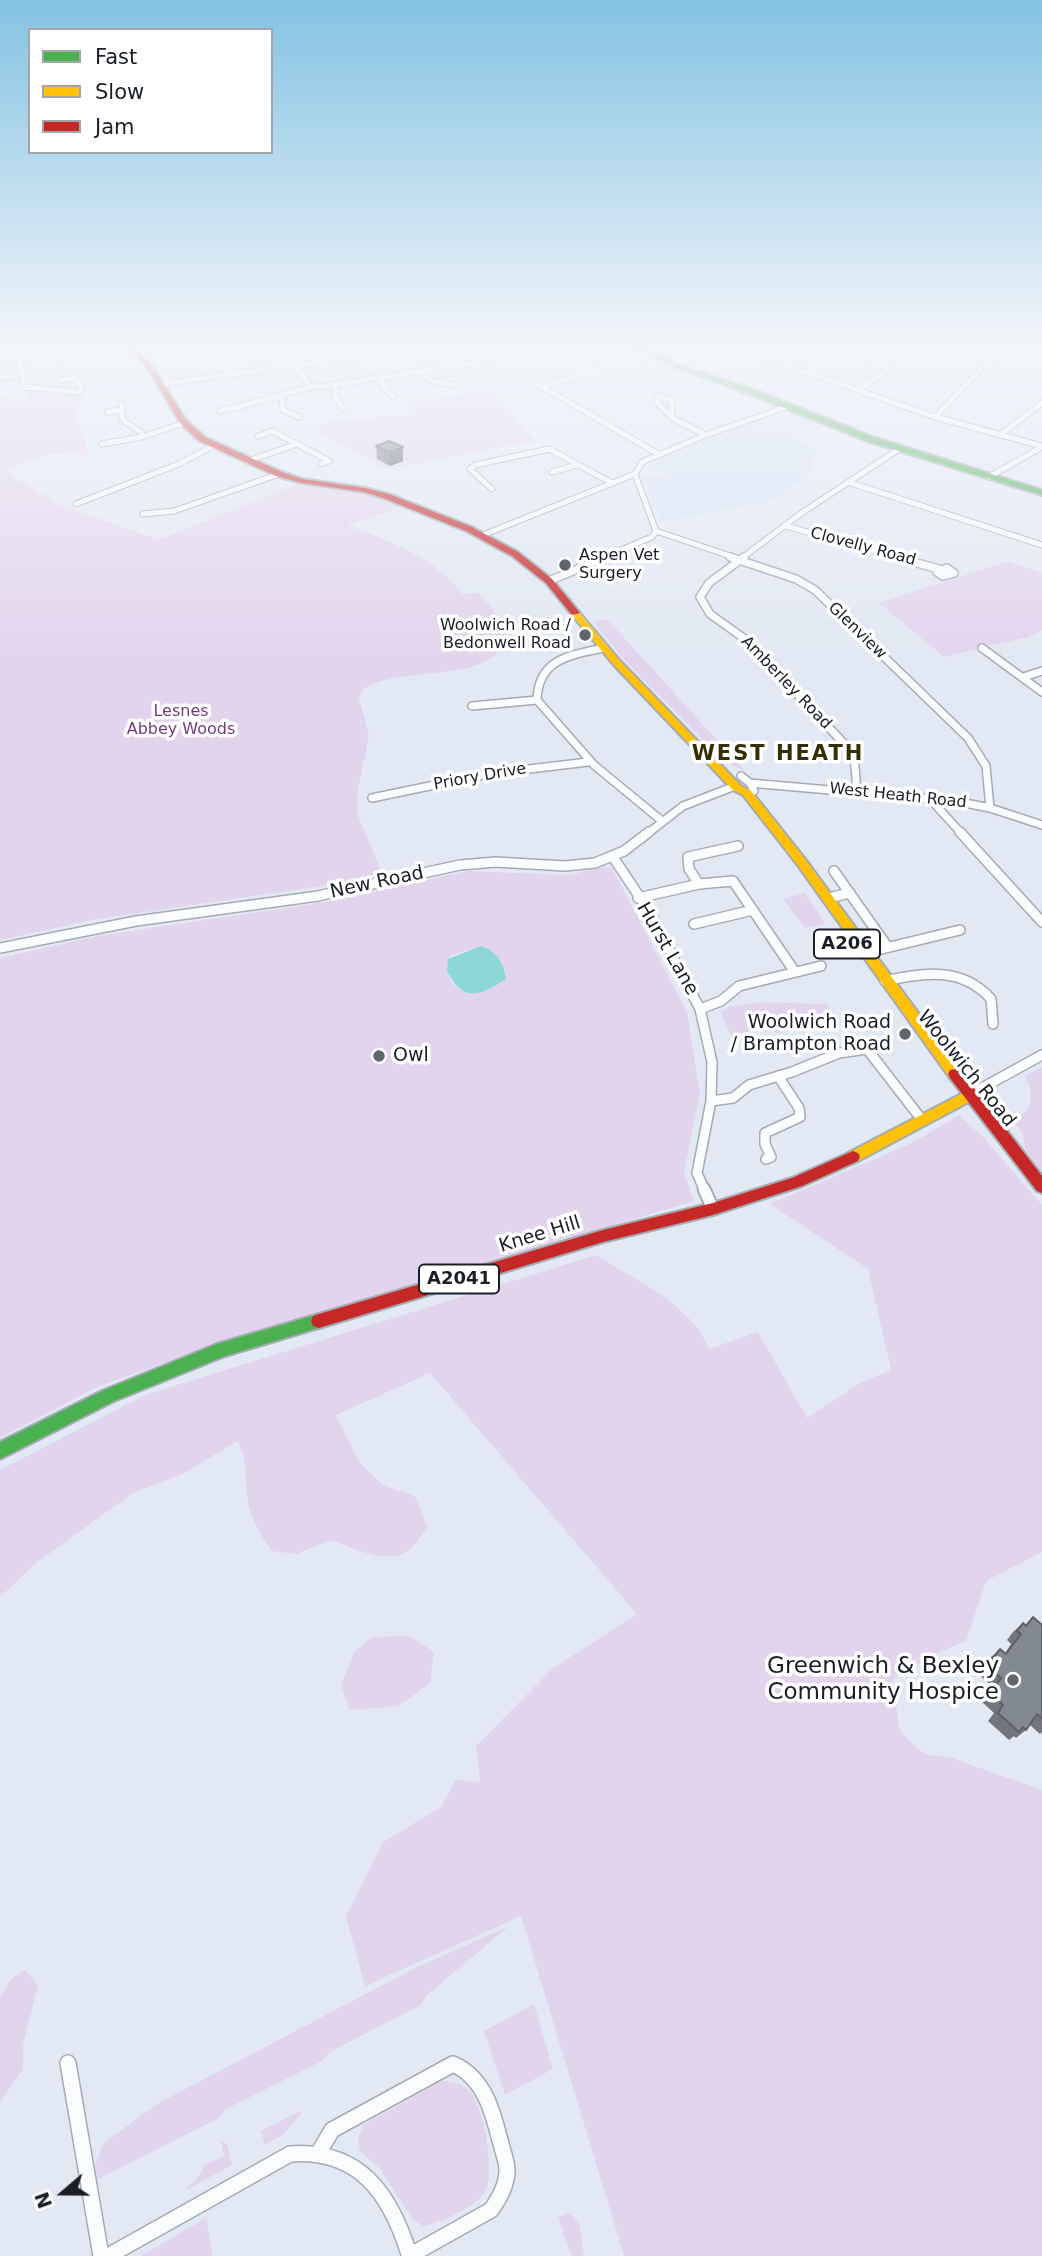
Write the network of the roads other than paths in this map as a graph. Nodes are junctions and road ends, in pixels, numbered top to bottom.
1 (205, 450) edge
2 (226, 450) edge
3 (279, 450) edge
4 (311, 450) edge
5 (543, 450) edge
6 (556, 450) edge
7 (652, 450) edge
8 (671, 450) edge
9 (896, 450) edge
10 (902, 450) edge
11 (1036, 450) edge
12 (660, 455) junction
13 (248, 461) junction
14 (321, 464) dead end
15 (577, 465) junction
16 (552, 472) dead end
17 (279, 474) junction
18 (635, 474) junction
19 (989, 477) junction
20 (849, 482) junction
21 (612, 483) junction
22 (492, 489) dead end
23 (1042, 493) edge
24 (76, 504) dead end
25 (143, 514) dead end
26 (786, 526) junction
27 (656, 531) junction
28 (483, 535) junction
29 (1042, 545) edge
30 (741, 560) junction
31 (939, 569) dead end
32 (549, 581) junction
33 (604, 648) junction
34 (982, 648) dead end
35 (1042, 671) edge
36 (1023, 677) junction
37 (1042, 692) edge
38 (537, 700) junction
39 (472, 706) dead end
40 (588, 762) junction
41 (743, 785) junction
42 (857, 792) junction
43 (372, 798) dead end
44 (930, 799) junction
45 (990, 808) junction
46 (662, 821) junction
47 (1042, 825) edge
48 (738, 846) dead end
49 (613, 857) junction
50 (834, 871) dead end
51 (699, 884) junction
52 (850, 893) junction
53 (638, 898) junction
54 (828, 898) junction
55 (753, 910) junction
56 (1042, 922) edge
57 (694, 924) dead end
58 (960, 930) dead end
59 (884, 942) junction
60 (0, 948) edge
61 (865, 953) junction
62 (821, 966) dead end
63 (795, 972) junction
64 (885, 981) junction
65 (700, 1009) junction
66 (993, 1024) dead end
67 (1042, 1055) edge
68 (778, 1076) junction
69 (967, 1096) junction
70 (711, 1101) junction
71 (922, 1120) junction
72 (766, 1159) dead end
73 (1042, 1187) edge
74 (713, 1209) junction
75 (0, 1451) edge
76 (68, 2063) dead end
77 (319, 2152) junction
78 (409, 2255) edge
79 (101, 2256) edge
80 (108, 2256) edge

1 - 24 street
2 - 13 main road, Woolwich Road / A206
3 - 13 street
4 - 14 street
5 - 22 street
6 - 15 street
7 - 12 street
8 - 12 street
9 - 20 street
10 - 19 main road
11 - 19 street
12 - 18 street
13 - 17 main road, Woolwich Road / A206
15 - 16 street
15 - 21 street
17 - 25 street
17 - 28 main road, Woolwich Road / A206
18 - 21 street
18 - 27 street
19 - 23 main road
20 - 26 street
20 - 29 street
21 - 28 street
26 - 30 street
26 - 31 street, Clovelly Road
27 - 30 street, Glenview
27 - 32 street
28 - 32 main road, Woolwich Road / A206
30 - 42 street, Amberley Road
30 - 45 street, Glenview
32 - 33 main road, Woolwich Road / A206
33 - 38 street
33 - 41 main road, Woolwich Road / A206
34 - 36 street
35 - 36 street
36 - 37 street
38 - 39 street
38 - 40 street
40 - 43 street, Priory Drive
40 - 46 street
41 - 42 street, West Heath Road
41 - 46 street, New Road
41 - 54 main road, Woolwich Road / A206
41 - 69 main road, Woolwich Road / A206
42 - 44 street, West Heath Road
44 - 45 street, West Heath Road
44 - 56 street
45 - 47 street, West Heath Road
46 - 49 street, New Road
48 - 51 street
49 - 53 street, Hurst Lane
49 - 60 street, New Road
50 - 52 street
51 - 53 street
51 - 55 street
52 - 54 street
52 - 59 street
53 - 65 street, Hurst Lane
54 - 61 main road, Woolwich Road / A206
55 - 57 street
55 - 63 street
58 - 59 street
59 - 61 street
61 - 64 main road, Woolwich Road / A206
62 - 63 street
63 - 65 street
64 - 66 street
64 - 69 main road, Woolwich Road / A206
65 - 70 street, Hurst Lane
67 - 69 street
68 - 70 street
68 - 71 street
68 - 72 street
69 - 71 main road, Knee Hill / A2041
69 - 73 main road, Woolwich Road / A206
70 - 74 street, Hurst Lane
71 - 74 main road, Knee Hill / A2041
74 - 75 main road, Knee Hill / A2041
76 - 79 street
77 - 78 street
77 - 78 street
77 - 80 street

